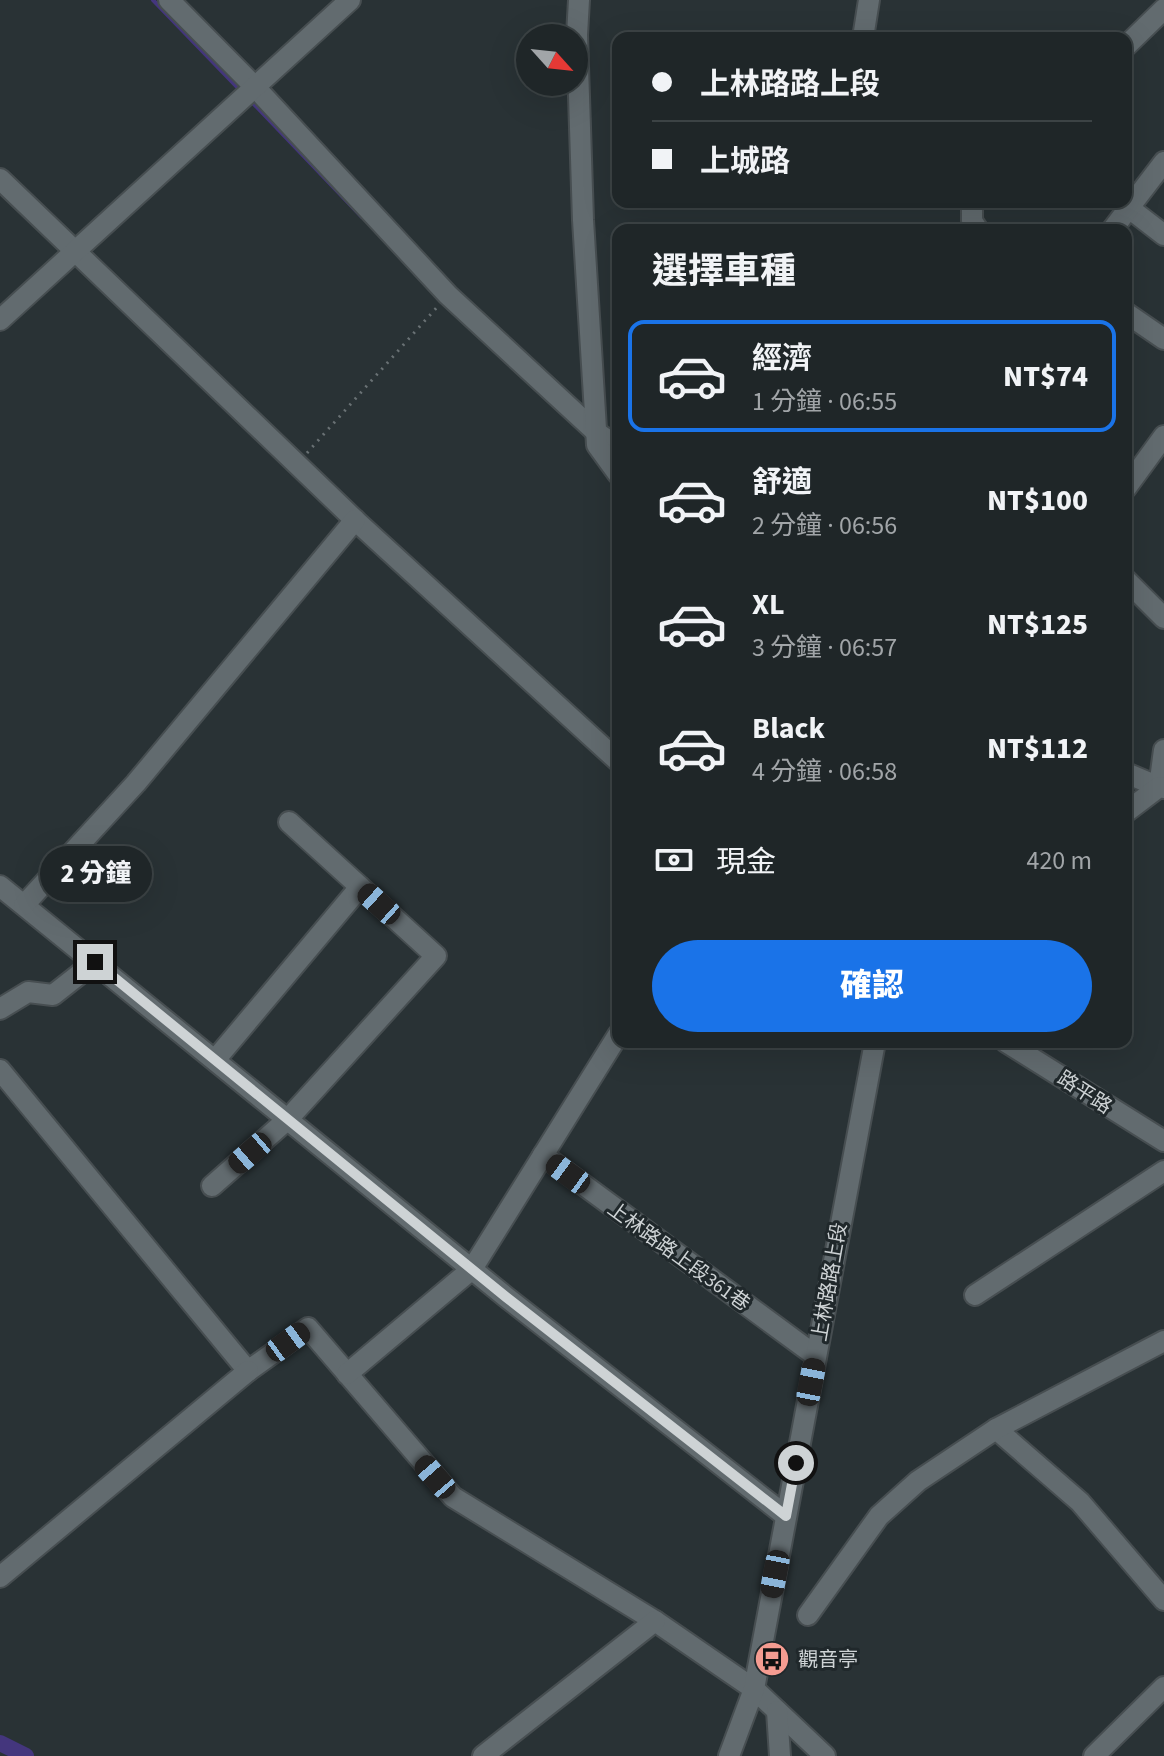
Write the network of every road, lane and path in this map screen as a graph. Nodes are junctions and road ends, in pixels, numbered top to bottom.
1 (169, 0) edge
2 (350, 0) edge
3 (579, 0) edge
4 (869, 0) edge
5 (1164, 9) edge
6 (864, 32) edge
7 (1132, 40) edge
8 (254, 86) junction
9 (1164, 162) edge
10 (0, 179) edge
11 (1132, 204) edge
12 (1129, 208) joint
13 (1117, 224) edge
14 (1164, 235) edge
15 (75, 250) junction
16 (448, 295) junction
17 (1132, 317) edge
18 (0, 320) edge
19 (1164, 339) edge
20 (596, 432) junction
21 (1164, 436) edge
22 (612, 443) edge
23 (297, 464) junction
24 (612, 466) edge
25 (1132, 480) edge
26 (355, 520) junction
27 (1132, 586) edge
28 (1164, 618) edge
29 (1164, 750) edge
30 (612, 756) edge
31 (1132, 776) edge
32 (1162, 788) edge
33 (1132, 808) edge
34 (289, 822) dead end
35 (0, 886) edge
36 (360, 887) junction
37 (24, 905) junction
38 (95, 962) junction
39 (0, 1009) edge
40 (612, 1045) edge
41 (874, 1048) edge
42 (1016, 1048) edge
43 (215, 1060) junction
44 (0, 1070) edge
45 (288, 1119) junction
46 (1164, 1141) edge
47 (543, 1155) junction
48 (1164, 1171) edge
49 (212, 1186) dead end
50 (472, 1269) junction
51 (975, 1295) dead end
52 (1164, 1341) edge
53 (816, 1356) junction
54 (248, 1371) junction
55 (347, 1374) junction
56 (996, 1429) junction
57 (786, 1516) junction
58 (0, 1577) edge
59 (1164, 1600) edge
60 (808, 1615) dead end
61 (655, 1621) junction
62 (1164, 1687) edge
63 (754, 1689) junction
64 (777, 1711) junction
65 (483, 1756) edge
66 (729, 1756) edge
67 (780, 1756) edge
68 (825, 1756) edge
69 (1094, 1756) edge

1 - 8 street
2 - 8 street
3 - 20 street
4 - 6 street
5 - 7 street
8 - 15 street
8 - 16 street
9 - 11 street
10 - 15 street
12 - 13 street
12 - 14 street
15 - 18 street
15 - 23 street
16 - 20 street
16 - 23 path
17 - 19 street
20 - 22 street
20 - 24 street
21 - 25 street
23 - 26 street
26 - 30 street
26 - 37 street
27 - 28 street
29 - 32 street
31 - 32 street
32 - 33 street
34 - 36 street
35 - 37 street
36 - 43 street
36 - 45 street
37 - 38 street
38 - 39 street
38 - 43 street
40 - 47 street
41 - 53 street, 上林路路上段
42 - 46 street, 路平路
43 - 45 street
44 - 54 street
45 - 49 street
45 - 50 street
47 - 50 street
47 - 53 street, 上林路路上段361巷
48 - 51 street
50 - 55 street
50 - 57 street
52 - 56 street
53 - 57 street, 上林路路上段
54 - 55 street
54 - 58 street
55 - 61 street
56 - 59 street
56 - 60 street
57 - 63 street, 上林路路上段
61 - 63 street
61 - 65 street
62 - 69 street
63 - 64 street
63 - 66 street, 上林路路上段
64 - 67 street
64 - 68 street

